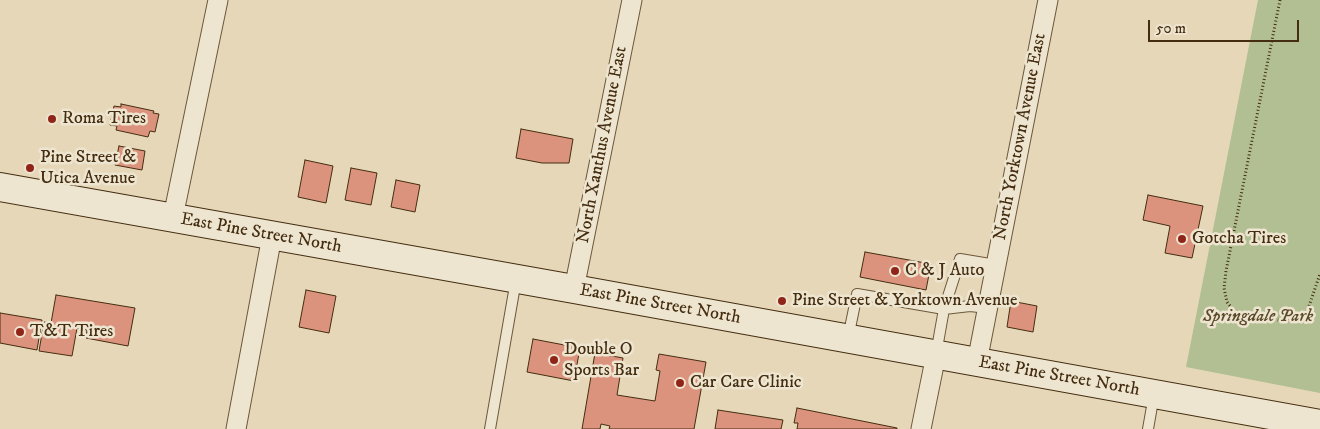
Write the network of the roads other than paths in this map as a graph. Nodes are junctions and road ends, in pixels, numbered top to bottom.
1 (218, 0) edge
2 (632, 0) edge
3 (1048, 0) edge
4 (0, 187) edge
5 (173, 217) junction
6 (272, 236) junction
7 (996, 265) junction
8 (516, 279) junction
9 (574, 289) junction
10 (988, 308) junction
11 (944, 309) junction
12 (848, 339) junction
13 (936, 355) junction
14 (977, 362) junction
15 (1154, 394) junction
16 (1320, 424) edge
17 (236, 429) edge
18 (490, 429) edge
19 (921, 429) edge
20 (1148, 429) edge

1 - 5 street
2 - 9 street, North Xanthus Avenue East
3 - 7 street, North Yorktown Avenue East
4 - 5 main road, East Pine Street North
5 - 6 main road, East Pine Street North
6 - 8 main road, East Pine Street North
6 - 17 street
7 - 10 street, North Yorktown Avenue East
7 - 11 lane
8 - 9 main road, East Pine Street North
8 - 18 lane
9 - 12 main road, East Pine Street North
10 - 11 lane
10 - 14 street, North Yorktown Avenue East
11 - 12 lane
11 - 13 lane
12 - 13 main road, East Pine Street North
13 - 14 main road, East Pine Street North
13 - 19 street
14 - 15 main road, East Pine Street North
15 - 16 main road, East Pine Street North
15 - 20 lane

